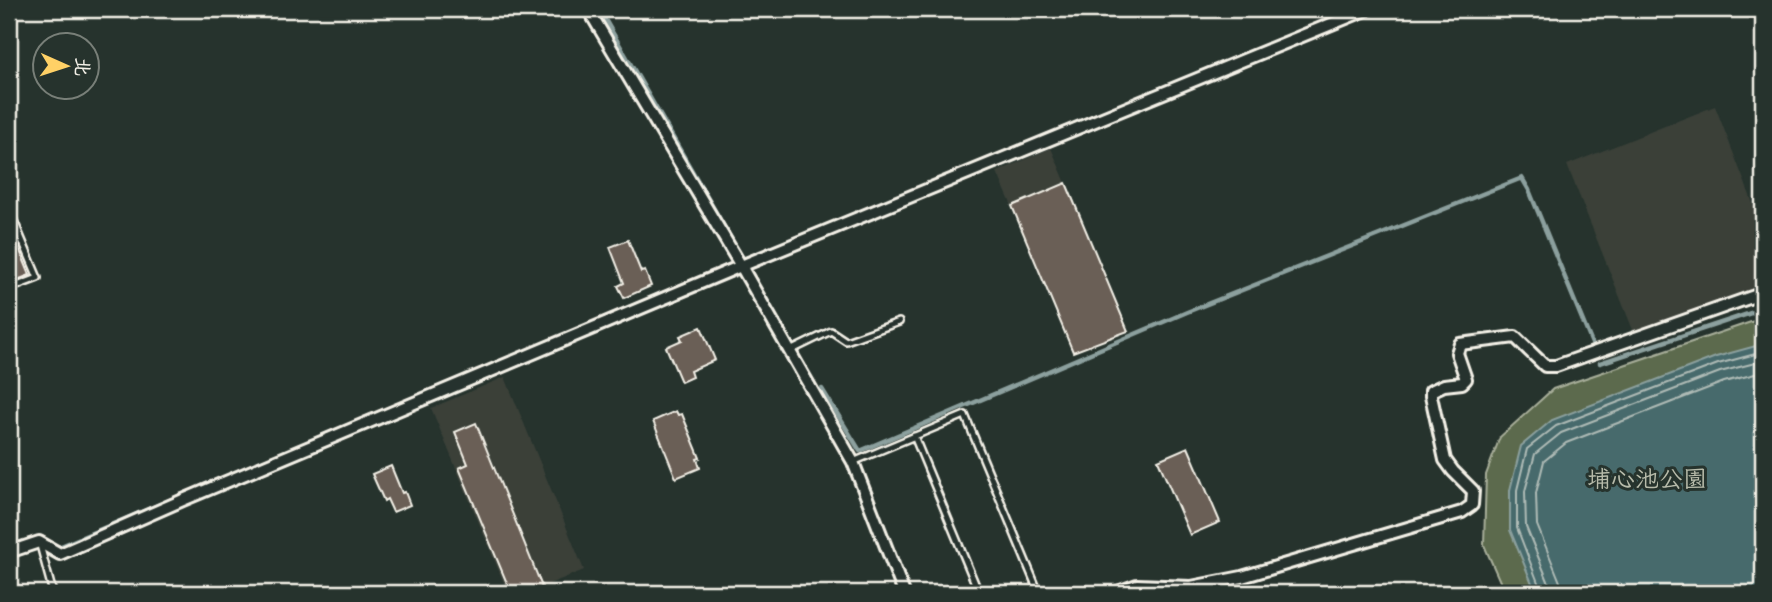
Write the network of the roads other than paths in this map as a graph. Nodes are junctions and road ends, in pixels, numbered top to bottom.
1 (588, 9) edge
2 (1368, 9) edge
3 (1350, 12) edge
4 (9, 209) edge
5 (741, 266) junction
6 (9, 289) edge
7 (1763, 293) edge
8 (899, 322) dead end
9 (790, 351) junction
10 (914, 436) junction
11 (853, 461) junction
12 (39, 542) junction
13 (9, 552) edge
14 (53, 593) edge
15 (904, 593) edge
16 (979, 593) edge
17 (1039, 593) edge
18 (1115, 593) edge

1 - 5 street
2 - 3 street
3 - 5 street
4 - 6 lane
5 - 9 street
5 - 12 street
7 - 18 street
8 - 9 lane
9 - 11 street
10 - 11 lane
10 - 16 lane
10 - 17 lane
11 - 15 street
12 - 13 street
12 - 14 lane

